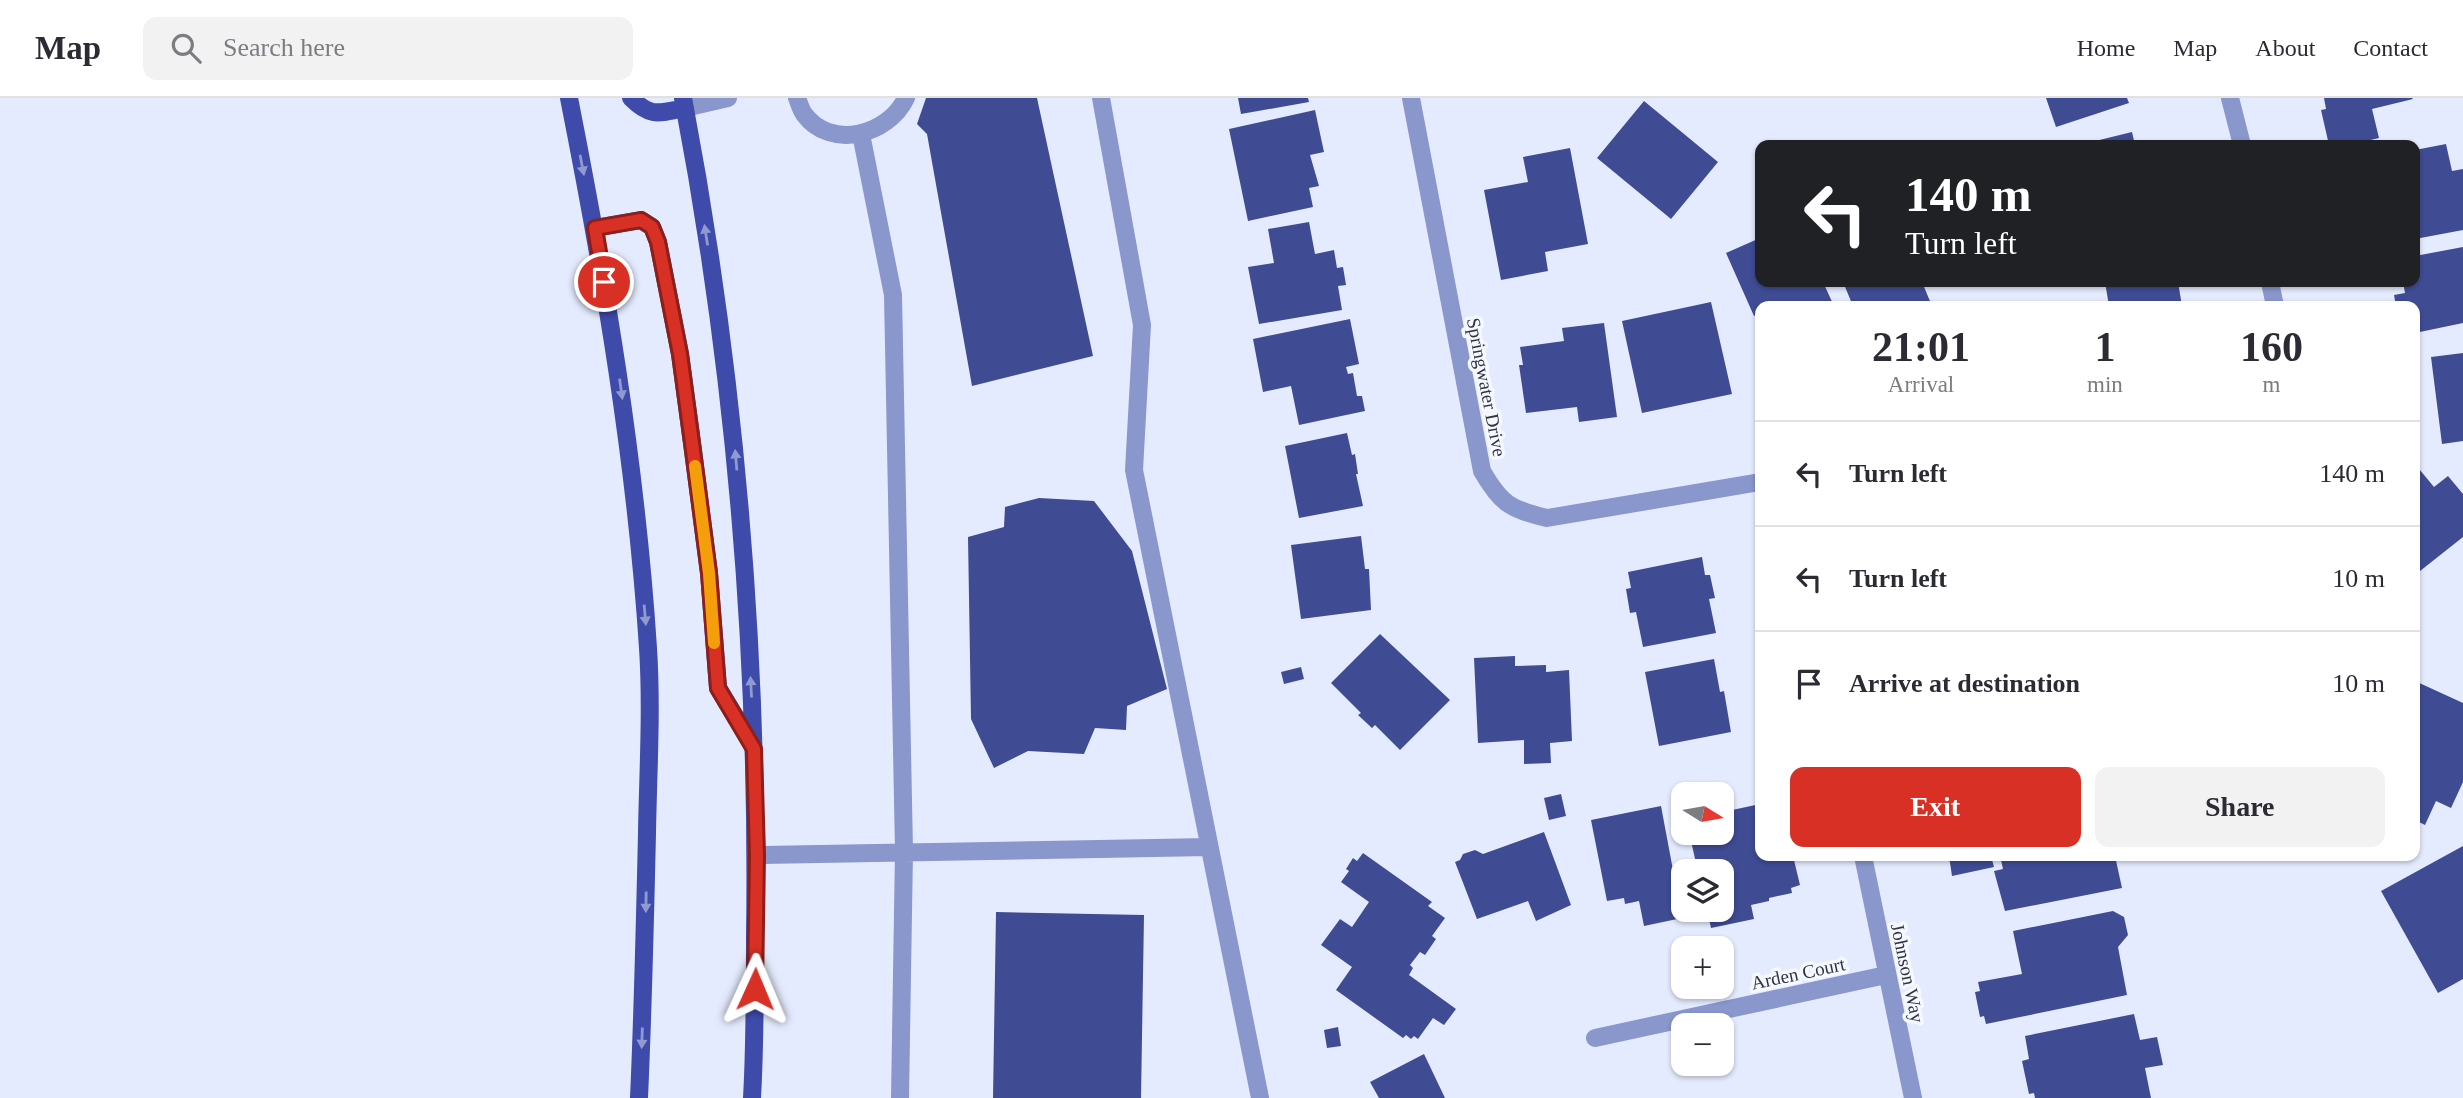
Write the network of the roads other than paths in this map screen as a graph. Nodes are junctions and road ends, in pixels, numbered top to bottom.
1 (569, 98) edge
2 (631, 98) edge
3 (728, 98) edge
4 (797, 98) edge
5 (906, 98) edge
6 (1101, 98) edge
7 (1411, 98) edge
8 (2230, 98) edge
9 (684, 103) edge
10 (861, 134) junction
11 (2241, 140) edge
12 (595, 228) junction
13 (1755, 483) edge
14 (754, 749) junction
15 (1209, 846) junction
16 (904, 851) junction
17 (757, 855) junction
18 (1864, 861) edge
19 (1886, 975) junction
20 (1594, 1038) dead end
21 (639, 1098) edge
22 (752, 1098) edge
23 (900, 1098) edge
24 (1260, 1098) edge
25 (1913, 1098) edge

1 -> 12 main road
2 - 9 main road
3 - 9 street
4 - 10 street
5 - 10 street
6 - 15 street
7 - 13 street, Springwater Drive
8 - 11 street
14 -> 9 main road
10 - 16 street
12 - 14 main road
12 -> 21 main road
14 - 17 main road
15 - 16 street
15 - 24 street
16 - 17 street
16 - 23 street
17 - 22 main road
18 - 19 street, Johnson Way
19 - 20 street, Arden Court
19 - 25 street, Johnson Way

